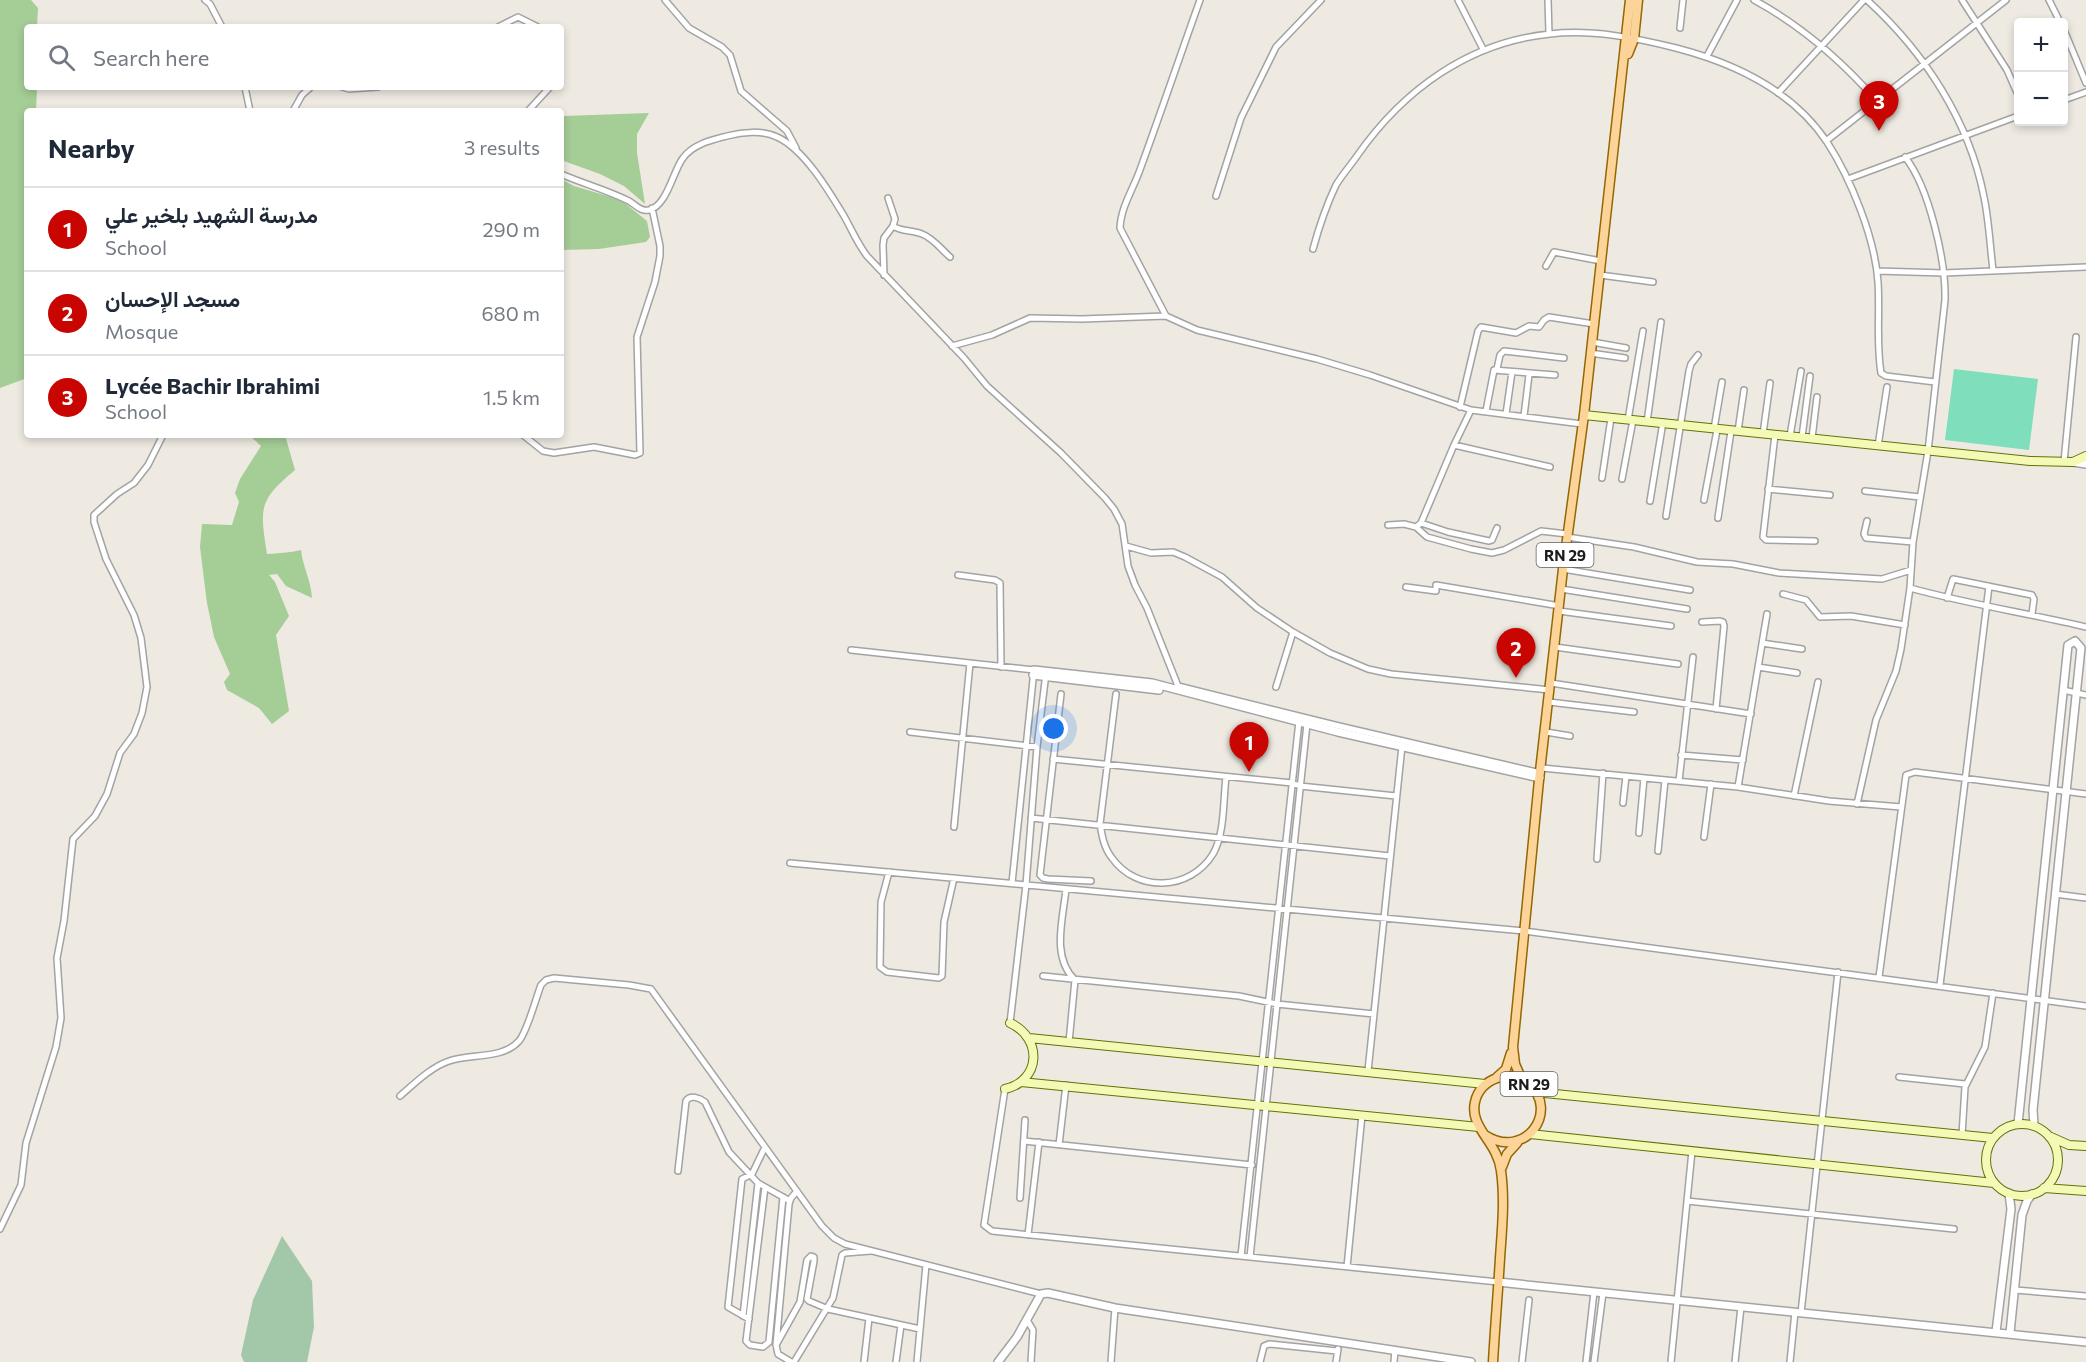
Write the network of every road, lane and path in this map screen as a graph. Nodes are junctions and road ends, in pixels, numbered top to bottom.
1 (205, 0) edge
2 (665, 0) edge
3 (1200, 0) edge
4 (1321, 0) edge
5 (1458, 0) edge
6 (1548, 0) edge
7 (1630, 0) edge
8 (1638, 0) edge
9 (1683, 0) edge
10 (1737, 0) edge
11 (1754, 0) edge
12 (1865, 0) edge
13 (1962, 0) edge
14 (2006, 0) edge
15 (2049, 0) edge
16 (2058, 18) edge
17 (1978, 22) junction
18 (220, 24) edge
19 (504, 24) edge
20 (532, 24) edge
21 (1680, 28) dead end
22 (1549, 34) junction
23 (1630, 38) junction
24 (2068, 40) edge
25 (1822, 45) junction
26 (1483, 50) junction
27 (1707, 56) junction
28 (1926, 64) junction
29 (2086, 83) edge
30 (2014, 85) edge
31 (246, 90) edge
32 (307, 90) edge
33 (547, 90) edge
34 (2086, 92) edge
35 (1778, 93) junction
36 (2068, 99) edge
37 (1877, 101) junction
38 (249, 108) edge
39 (295, 108) edge
40 (531, 108) edge
41 (2014, 118) edge
42 (1965, 136) junction
43 (1826, 141) junction
44 (799, 155) junction
45 (1905, 157) junction
46 (564, 175) edge
47 (1848, 178) junction
48 (1216, 196) dead end
49 (888, 198) dead end
50 (652, 208) junction
51 (893, 226) junction
52 (1313, 249) dead end
53 (950, 257) dead end
54 (1601, 261) junction
55 (1546, 266) dead end
56 (2086, 267) edge
57 (1993, 270) junction
58 (1877, 271) junction
59 (1944, 273) junction
60 (884, 275) junction
61 (1600, 275) junction
62 (1653, 282) dead end
63 (1166, 316) junction
64 (1661, 322) dead end
65 (1594, 324) junction
66 (1643, 331) dead end
67 (2076, 337) dead end
68 (1592, 342) junction
69 (952, 346) junction
70 (1626, 348) dead end
71 (1590, 353) junction
72 (1698, 355) dead end
73 (1564, 358) dead end
74 (1625, 358) dead end
75 (1497, 369) junction
76 (1801, 371) dead end
77 (1512, 372) junction
78 (1529, 375) junction
79 (1555, 375) dead end
80 (1810, 376) dead end
81 (1722, 382) dead end
82 (1935, 382) junction
83 (1770, 383) dead end
84 (1887, 387) dead end
85 (1744, 390) dead end
86 (1817, 397) dead end
87 (1460, 406) junction
88 (1471, 410) junction
89 (1486, 411) junction
90 (1506, 414) junction
91 (1584, 415) junction
92 (1524, 416) junction
93 (1611, 418) junction
94 (1631, 420) junction
95 (1647, 422) junction
96 (1663, 422) junction
97 (1582, 424) junction
98 (1680, 425) junction
99 (1716, 429) junction
100 (1735, 431) junction
101 (1763, 434) junction
102 (1775, 435) junction
103 (1790, 436) junction
104 (1802, 437) junction
105 (162, 438) edge
106 (527, 438) edge
107 (1812, 438) junction
108 (1454, 445) junction
109 (1878, 446) junction
110 (1928, 451) junction
111 (2086, 456) edge
112 (2064, 462) junction
113 (2073, 462) junction
114 (2086, 464) edge
115 (1550, 467) dead end
116 (1602, 478) dead end
117 (1622, 479) dead end
118 (1768, 489) junction
119 (1865, 491) dead end
120 (1830, 495) dead end
121 (1920, 497) junction
122 (1704, 500) dead end
123 (1650, 501) dead end
124 (1666, 516) dead end
125 (1718, 518) dead end
126 (1867, 521) dead end
127 (1388, 525) dead end
128 (1419, 525) junction
129 (1497, 528) dead end
130 (1567, 535) junction
131 (1815, 541) dead end
132 (1913, 542) junction
133 (1126, 546) junction
134 (1563, 569) junction
135 (1911, 570) junction
136 (958, 575) dead end
137 (1989, 586) junction
138 (1406, 587) dead end
139 (1910, 588) junction
140 (1561, 589) junction
141 (1690, 590) dead end
142 (1783, 594) dead end
143 (1947, 598) junction
144 (1986, 606) junction
145 (1559, 609) junction
146 (1687, 609) dead end
147 (1767, 614) dead end
148 (2032, 614) junction
149 (1701, 622) dead end
150 (1671, 626) dead end
151 (1905, 626) junction
152 (2086, 627) edge
153 (1293, 632) junction
154 (1762, 643) junction
155 (1555, 647) junction
156 (1802, 649) dead end
157 (851, 650) dead end
158 (1693, 657) dead end
159 (970, 663) junction
160 (1678, 664) dead end
161 (1001, 667) junction
162 (1758, 667) junction
163 (1033, 673) junction
164 (1046, 674) junction
165 (1797, 674) dead end
166 (1818, 682) dead end
167 (1276, 687) dead end
168 (1551, 687) junction
169 (2063, 690) junction
170 (1061, 694) dead end
171 (1116, 694) dead end
172 (2076, 694) junction
173 (2086, 695) edge
174 (1549, 702) junction
175 (1687, 705) junction
176 (1716, 709) junction
177 (1634, 712) dead end
178 (1751, 714) junction
179 (1298, 724) junction
180 (1307, 726) junction
181 (910, 732) dead end
182 (1546, 732) junction
183 (1570, 736) dead end
184 (963, 739) junction
185 (1025, 746) junction
186 (1037, 747) junction
187 (1401, 749) junction
188 (1681, 755) junction
189 (1053, 759) junction
190 (1743, 760) junction
191 (1107, 765) junction
192 (1603, 773) junction
193 (1540, 775) junction
194 (1626, 776) junction
195 (1226, 777) junction
196 (1644, 778) junction
197 (1966, 779) junction
198 (1665, 780) junction
199 (1679, 781) junction
200 (1292, 783) junction
201 (1711, 784) junction
202 (1300, 786) junction
203 (1738, 787) junction
204 (2053, 789) junction
205 (2066, 791) junction
206 (2086, 794) edge
207 (1396, 796) junction
208 (1794, 796) junction
209 (1623, 803) dead end
210 (1857, 804) junction
211 (1901, 807) junction
212 (1031, 818) junction
213 (1046, 820) junction
214 (1100, 826) junction
215 (954, 827) dead end
216 (1639, 833) dead end
217 (1704, 837) dead end
218 (1219, 838) junction
219 (1285, 845) junction
220 (1294, 846) junction
221 (1658, 851) dead end
222 (1390, 856) junction
223 (1598, 859) dead end
224 (790, 863) dead end
225 (889, 872) junction
226 (954, 878) junction
227 (1091, 881) dead end
228 (1012, 883) junction
229 (1026, 885) junction
230 (1066, 889) junction
231 (2055, 894) junction
232 (2086, 897) edge
233 (1278, 908) junction
234 (1287, 909) junction
235 (1384, 918) junction
236 (1524, 931) junction
237 (1838, 972) junction
238 (1043, 976) dead end
239 (1879, 977) junction
240 (1076, 980) junction
241 (1940, 986) junction
242 (1993, 993) junction
243 (2031, 1000) junction
244 (2044, 1001) junction
245 (1268, 1002) junction
246 (1277, 1004) junction
247 (2086, 1006) edge
248 (1374, 1014) junction
249 (1010, 1023) joint
250 (1029, 1038) junction
251 (1069, 1042) junction
252 (1513, 1047) junction
253 (1266, 1061) junction
254 (1368, 1071) junction
255 (1899, 1077) dead end
256 (1496, 1078) junction
257 (1522, 1080) junction
258 (1021, 1082) junction
259 (1485, 1084) junction
260 (1965, 1084) junction
261 (1066, 1085) junction
262 (1005, 1089) joint
263 (1535, 1092) junction
264 (399, 1096) dead end
265 (1261, 1105) junction
266 (1362, 1115) junction
267 (1025, 1120) dead end
268 (1822, 1120) junction
269 (2018, 1124) junction
270 (2034, 1125) junction
271 (1479, 1127) junction
272 (1530, 1134) junction
273 (1485, 1135) junction
274 (1962, 1135) junction
275 (2050, 1137) junction
276 (1993, 1138) junction
277 (1521, 1140) junction
278 (1024, 1141) junction
279 (1039, 1143) junction
280 (1059, 1145) junction
281 (2086, 1146) edge
282 (765, 1147) junction
283 (1692, 1151) junction
284 (1817, 1164) junction
285 (1250, 1165) junction
286 (1259, 1166) junction
287 (678, 1171) dead end
288 (1502, 1173) junction
289 (752, 1174) junction
290 (758, 1183) junction
291 (1994, 1183) junction
292 (765, 1187) junction
293 (2044, 1188) junction
294 (797, 1191) junction
295 (2086, 1191) edge
296 (2009, 1193) junction
297 (2032, 1194) junction
298 (783, 1197) junction
299 (1020, 1198) dead end
300 (790, 1201) junction
301 (1687, 1201) junction
302 (1812, 1214) junction
303 (1954, 1228) dead end
304 (0, 1230) edge
305 (1028, 1235) junction
306 (872, 1251) junction
307 (1241, 1256) junction
308 (1250, 1257) junction
309 (926, 1264) junction
310 (1347, 1267) junction
311 (1498, 1282) junction
312 (2015, 1290) junction
313 (1594, 1292) junction
314 (1603, 1293) junction
315 (1041, 1294) junction
316 (2086, 1296) edge
317 (1529, 1300) dead end
318 (1677, 1301) junction
319 (1741, 1307) junction
320 (1115, 1308) junction
321 (828, 1309) junction
322 (1798, 1313) junction
323 (746, 1318) junction
324 (869, 1318) junction
325 (1027, 1320) junction
326 (901, 1325) junction
327 (920, 1329) junction
328 (1996, 1332) junction
329 (2010, 1333) junction
330 (1338, 1342) junction
331 (2086, 1342) edge
332 (776, 1345) junction
333 (1395, 1350) junction
334 (1337, 1351) junction
335 (1004, 1353) junction
336 (1451, 1361) edge
337 (1586, 1361) edge
338 (792, 1362) edge
339 (864, 1362) edge
340 (896, 1362) edge
341 (917, 1362) edge
342 (998, 1362) edge
343 (1004, 1362) edge
344 (1030, 1362) edge
345 (1111, 1362) edge
346 (1260, 1362) edge
347 (1336, 1362) edge
348 (1394, 1362) edge
349 (1471, 1362) edge
350 (1493, 1362) edge
351 (1522, 1362) edge
352 (1594, 1362) edge
353 (1671, 1362) edge
354 (1735, 1362) edge
355 (1790, 1362) edge

1 - 18 street
2 - 44 street
3 - 63 street
4 - 48 street
5 - 26 street
6 - 22 street
7 - 23 main road, RN 29
8 - 23 main road, RN 29
9 - 21 street
10 - 27 street
11 - 25 street
12 - 25 street
12 - 28 street
13 - 17 street
14 - 17 street
15 - 16 street
17 - 28 street
17 - 30 street
19 - 20 street
22 - 23 street
22 - 26 street
23 - 27 street
23 - 54 main road, RN 29
24 - 29 street
25 - 35 street
25 - 37 street
26 - 52 street
27 - 35 street
28 - 37 street
28 - 42 street
31 - 38 street
32 - 39 street
33 - 40 street
34 - 36 street
35 - 43 street
37 - 43 street
41 - 42 street
42 - 45 street
42 - 57 street
43 - 47 street
44 - 50 street
44 - 60 street
45 - 47 street
45 - 59 street
46 - 50 street
47 - 58 street
49 - 51 street
50 - 106 street
51 - 53 street
51 - 60 street
54 - 55 street
54 - 61 main road, RN 29
56 - 57 street
57 - 59 street
58 - 59 street
58 - 82 street
59 - 82 street
60 - 69 street
61 - 62 street
61 - 65 main road, RN 29
63 - 69 street
63 - 87 street
64 - 95 street
65 - 68 main road, RN 29
65 - 87 street
66 - 94 street
67 - 112 street
68 - 70 street
68 - 71 main road, RN 29
69 - 133 street
71 - 74 street
71 - 91 main road, RN 29
72 - 98 street
73 - 75 street
75 - 77 street
75 - 89 street
76 - 103 street
77 - 78 street
77 - 90 street
78 - 79 street
78 - 92 street
80 - 104 street
81 - 99 street
82 - 110 street
83 - 101 street
84 - 109 street
85 - 100 street
86 - 107 street
87 - 88 street
88 - 89 street
88 - 108 street
89 - 90 street
90 - 92 street
91 - 93 main road
91 - 97 main road, RN 29
92 - 97 street
93 - 94 main road
93 - 116 street
94 - 95 main road
94 - 117 street
95 - 96 main road
96 - 98 main road
96 - 123 street
97 - 130 main road, RN 29
98 - 99 main road
98 - 124 street
99 - 100 main road
99 - 122 street
100 - 101 main road
100 - 125 street
101 - 102 main road
102 - 103 main road
102 - 118 street
103 - 104 main road
104 - 107 main road
105 - 304 street
107 - 109 main road
108 - 115 street
108 - 128 street
109 - 110 main road
110 - 112 main road
110 - 121 street
111 - 113 main road
112 - 113 main road
113 - 114 street
118 - 120 street
118 - 131 street
119 - 121 street
121 - 132 street
126 - 132 street
127 - 128 street
128 - 129 street
128 - 130 street
130 - 134 main road, RN 29
130 - 135 street
132 - 135 street
133 - 153 street
133 - 193 street
134 - 140 main road, RN 29
134 - 141 street
135 - 139 street
136 - 161 street
137 - 143 street
137 - 144 street
137 - 148 street
138 - 145 street
139 - 143 street
139 - 151 street
140 - 145 main road, RN 29
140 - 146 street
142 - 151 street
143 - 144 street
144 - 148 street
144 - 197 street
145 - 150 street
145 - 155 main road, RN 29
147 - 154 street
148 - 152 street
149 - 176 street
151 - 210 street
153 - 167 street
153 - 168 street
154 - 156 street
154 - 162 street
155 - 160 street
155 - 168 main road, RN 29
157 - 159 street
158 - 175 street
159 - 161 street
159 - 184 street
161 - 163 street
162 - 165 street
162 - 178 street
163 - 164 street
163 - 185 street
164 - 179 street
164 - 186 street
166 - 208 street
168 - 174 main road, RN 29
168 - 175 street
169 - 172 street
169 - 172 street
169 - 204 street
170 - 189 street
171 - 191 street
172 - 173 street
172 - 205 street
174 - 177 street
174 - 182 main road, RN 29
175 - 176 street
175 - 188 street
176 - 178 street
178 - 190 street
179 - 180 street
179 - 200 street
180 - 187 street
180 - 202 street
181 - 184 street
182 - 183 street
182 - 193 main road, RN 29
184 - 185 street
184 - 215 street
185 - 186 street
185 - 228 street
186 - 212 street
187 - 193 street
187 - 207 street
188 - 190 street
188 - 199 street
189 - 191 street
189 - 213 street
190 - 203 street
191 - 195 street
191 - 214 street
192 - 193 street
192 - 194 street
192 - 223 street
193 - 236 main road, RN 29
194 - 196 street
194 - 209 street
195 - 200 street
195 - 218 street
196 - 198 street
196 - 216 street
197 - 204 street
197 - 211 street
197 - 241 street
198 - 199 street
198 - 221 street
199 - 201 street
200 - 202 street
200 - 219 street
201 - 203 street
201 - 217 street
202 - 207 street
202 - 220 street
203 - 208 street
204 - 205 street
204 - 243 street
205 - 206 street
205 - 231 street
207 - 222 street
208 - 210 street
210 - 211 street
211 - 239 street
212 - 213 street
212 - 229 street
213 - 214 street
213 - 227 street
214 - 218 street
214 - 218 street
218 - 219 street
219 - 220 street
219 - 233 street
220 - 222 street
220 - 234 street
222 - 235 street
224 - 225 street
225 - 226 street
225 - 226 street
226 - 228 street
228 - 229 street
229 - 230 street
229 - 249 street
230 - 233 street
230 - 240 street
231 - 232 street
231 - 244 street
233 - 234 street
233 - 245 street
234 - 235 street
234 - 246 street
235 - 236 street
235 - 248 street
236 - 237 street
236 - 252 main road, RN 29
237 - 239 street
237 - 268 street
238 - 240 street
239 - 241 street
240 - 245 street
240 - 251 street
241 - 242 street
242 - 243 street
242 - 260 street
243 - 244 street
243 - 269 street
244 - 247 street
244 - 270 street
245 - 246 street
245 - 253 street
246 - 248 street
246 - 253 street
248 - 254 street
249 - 250 main road
250 - 251 main road
250 - 258 main road
251 - 253 main road
252 - 256 main road, RN 29
252 - 257 main road, RN 29
253 - 254 main road
253 - 265 street
254 - 259 main road
255 - 260 street
256 - 257 main road, RN 29
256 - 259 main road, RN 29
257 - 263 main road, RN 29
258 - 261 main road
258 - 262 main road
259 - 271 main road, RN 29
260 - 274 street
261 - 265 main road
261 - 280 street
262 - 305 street
263 - 268 main road
263 - 272 main road, RN 29
264 - 282 street
265 - 266 main road
265 - 285 street
265 - 286 street
266 - 271 main road
266 - 310 street
267 - 278 street
268 - 274 main road
268 - 284 street
269 - 270 main road
269 - 276 main road
270 - 275 main road
271 - 273 main road
272 - 277 main road
272 - 283 main road
273 - 277 main road
273 - 288 main road
274 - 276 main road
275 - 281 main road
275 - 293 main road
276 - 291 main road
277 - 288 main road
278 - 279 street
278 - 299 street
279 - 280 street
279 - 305 street
280 - 285 street
282 - 289 street
282 - 294 street
283 - 284 main road
283 - 301 street
284 - 291 main road
284 - 302 street
285 - 286 street
285 - 307 street
286 - 308 street
287 - 289 street
288 - 311 main road
289 - 290 street
289 - 323 street
290 - 292 street
290 - 323 street
291 - 296 main road
292 - 298 street
292 - 323 street
293 - 295 main road
293 - 297 main road
294 - 300 street
294 - 306 street
296 - 297 main road
296 - 328 street
297 - 312 street
298 - 300 street
298 - 323 street
300 - 332 street
301 - 302 street
301 - 318 street
302 - 303 street
302 - 322 street
305 - 307 street
306 - 309 street
306 - 321 street
307 - 308 street
308 - 310 street
309 - 315 street
309 - 327 street
310 - 311 street
311 - 313 street
311 - 350 main road
312 - 316 street
312 - 329 street
313 - 314 street
313 - 337 street
314 - 318 street
314 - 352 street
315 - 320 street
315 - 325 street
317 - 351 street
318 - 319 street
318 - 353 street
319 - 322 street
319 - 354 street
320 - 330 street
320 - 345 street
321 - 324 street
321 - 332 street
321 - 338 street
322 - 328 street
322 - 355 street
324 - 326 street
324 - 339 street
325 - 335 street
325 - 344 street
326 - 327 street
326 - 340 street
327 - 341 street
328 - 329 street
329 - 331 street
330 - 333 street
330 - 334 street
332 - 338 street
333 - 336 street
333 - 348 street
334 - 346 street
334 - 347 street
335 - 342 street
335 - 343 street
336 - 349 street
337 - 352 street

